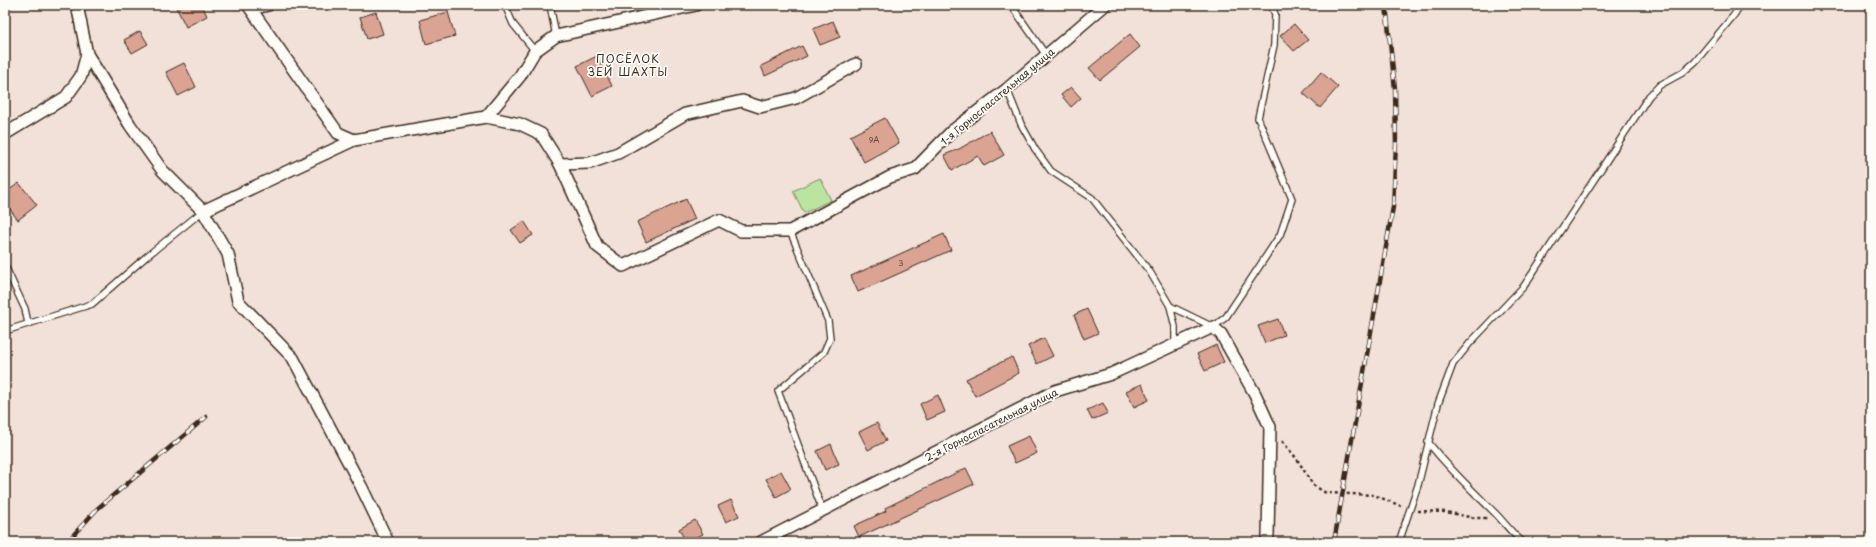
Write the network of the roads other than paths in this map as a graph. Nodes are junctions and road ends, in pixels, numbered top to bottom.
1 (77, 5) edge
2 (268, 5) edge
3 (505, 5) edge
4 (550, 5) edge
5 (696, 5) edge
6 (1011, 5) edge
7 (1105, 5) edge
8 (1271, 5) edge
9 (1740, 5) edge
10 (250, 7) edge
11 (556, 36) junction
12 (535, 51) junction
13 (87, 54) junction
14 (1046, 55) junction
15 (856, 64) dead end
16 (1007, 89) junction
17 (486, 117) junction
18 (5, 134) edge
19 (354, 140) junction
20 (560, 164) junction
21 (203, 211) junction
22 (790, 231) junction
23 (5, 266) edge
24 (1170, 306) junction
25 (28, 323) junction
26 (1213, 327) junction
27 (5, 332) edge
28 (1175, 343) junction
29 (1428, 442) junction
30 (822, 509) junction
31 (388, 542) edge
32 (761, 542) edge
33 (1266, 542) edge
34 (1399, 542) edge
35 (1523, 542) edge

1 - 13 street
2 - 10 street
3 - 12 lane
4 - 11 lane
5 - 11 street
6 - 14 lane
7 - 14 street, 1-я Горноспасательная улица
8 - 26 lane
9 - 29 lane
10 - 19 street
11 - 12 street
12 - 17 street
13 - 18 street
13 - 21 street
14 - 16 street, 1-я Горноспасательная улица
15 - 20 street
16 - 22 street, 1-я Горноспасательная улица
16 - 24 lane
17 - 19 street
17 - 20 street
19 - 21 street
20 - 22 street, 1-я Горноспасательная улица
21 - 25 lane
21 - 31 street
22 - 30 lane
23 - 25 lane
24 - 26 lane
24 - 28 lane
25 - 27 lane
26 - 28 street, 2-я Горноспасательная улица
26 - 33 street
28 - 30 street, 2-я Горноспасательная улица
29 - 34 lane
29 - 35 lane
30 - 32 street, 2-я Горноспасательная улица

